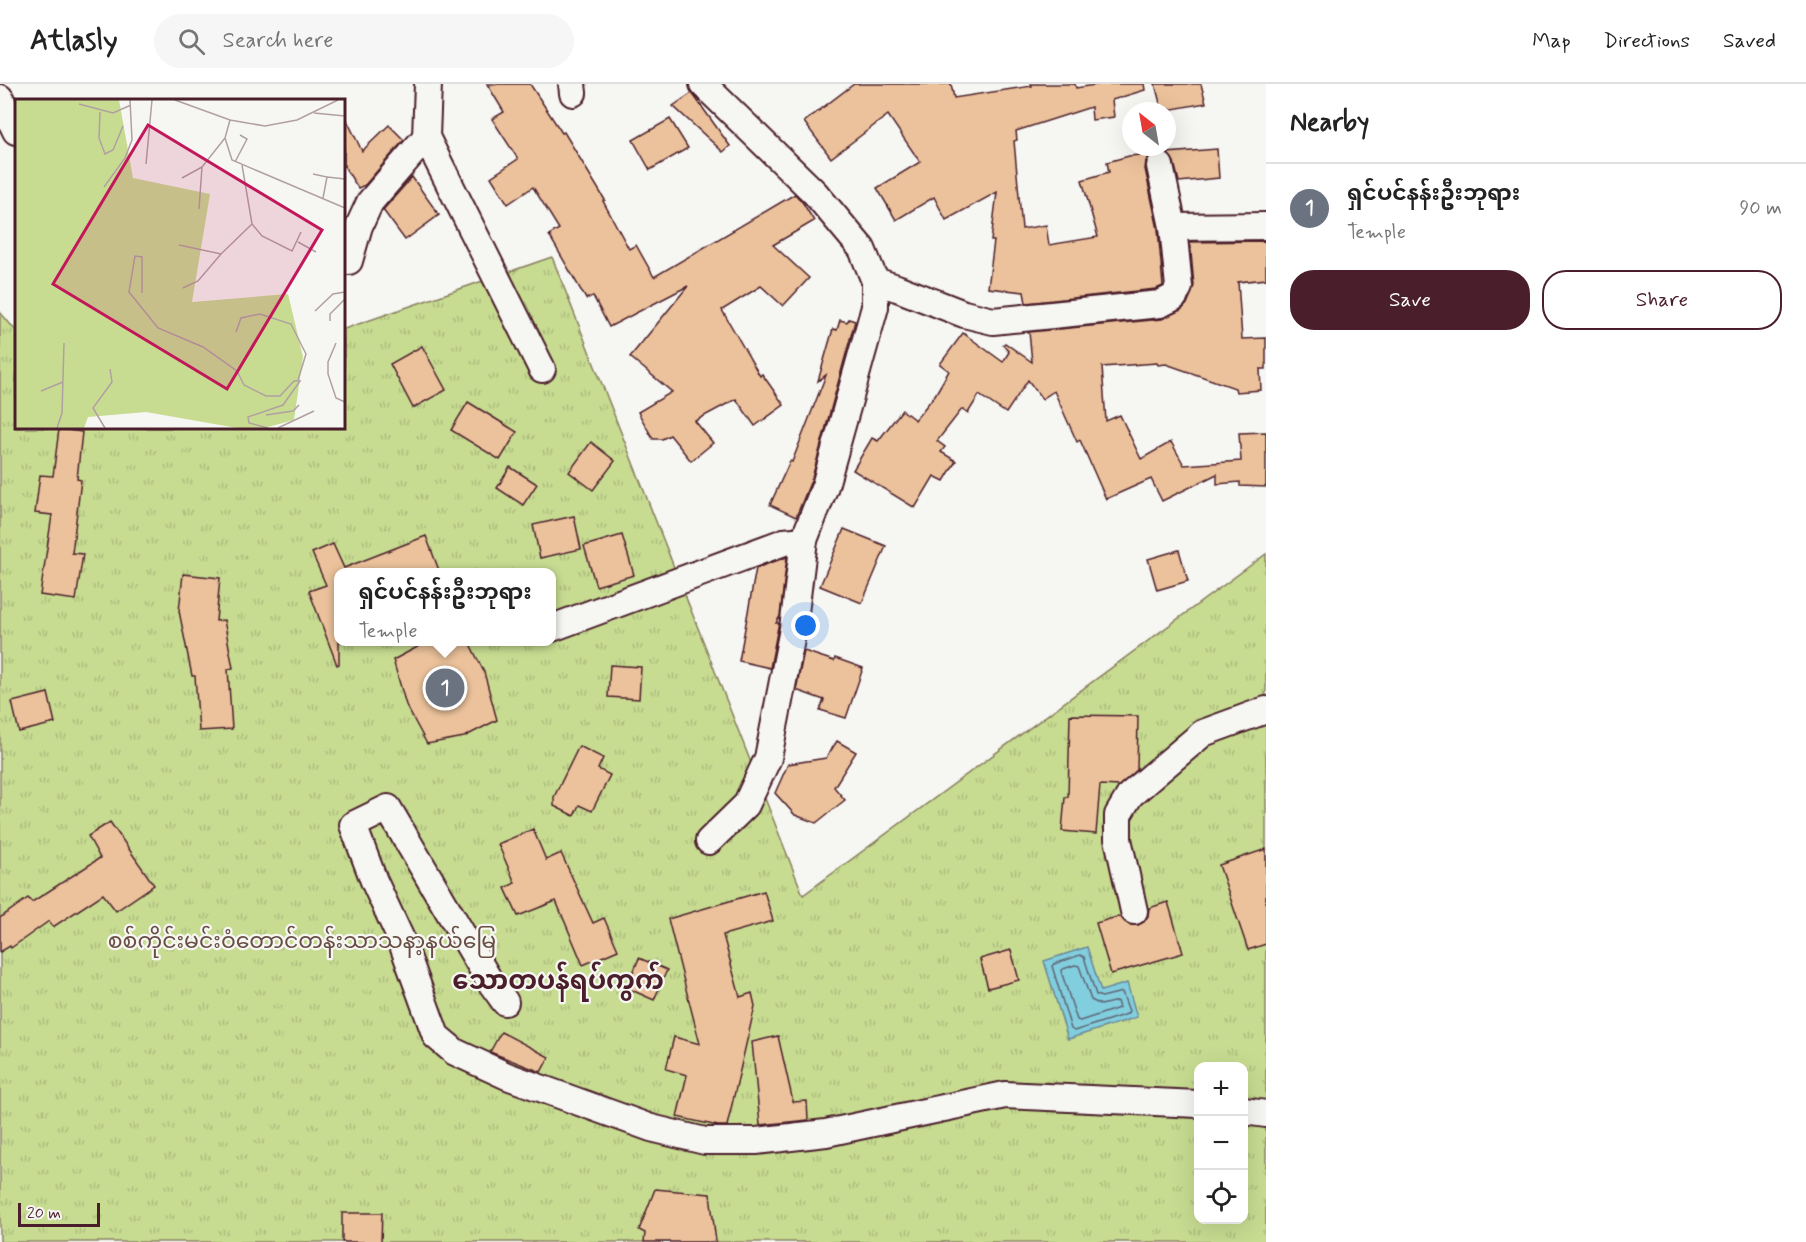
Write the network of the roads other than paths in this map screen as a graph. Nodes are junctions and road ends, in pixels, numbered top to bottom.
1 (428, 84) edge
2 (703, 84) edge
3 (0, 98) edge
4 (15, 129) edge
5 (426, 137) junction
6 (1160, 166) dead end
7 (1266, 226) edge
8 (1173, 227) junction
9 (349, 261) dead end
10 (875, 281) junction
11 (542, 369) dead end
12 (804, 540) junction
13 (556, 627) edge
14 (1266, 710) edge
15 (708, 841) dead end
16 (1134, 911) dead end
17 (505, 1002) dead end
18 (1194, 1104) edge
19 (1248, 1112) edge
20 (1266, 1114) edge

1 - 5 street
2 - 10 street
3 - 4 street
5 - 9 street
5 - 11 street
6 - 8 street
7 - 8 street
8 - 10 street
10 - 12 street
12 - 13 street
12 - 15 street
14 - 16 street
17 - 18 street
19 - 20 street

